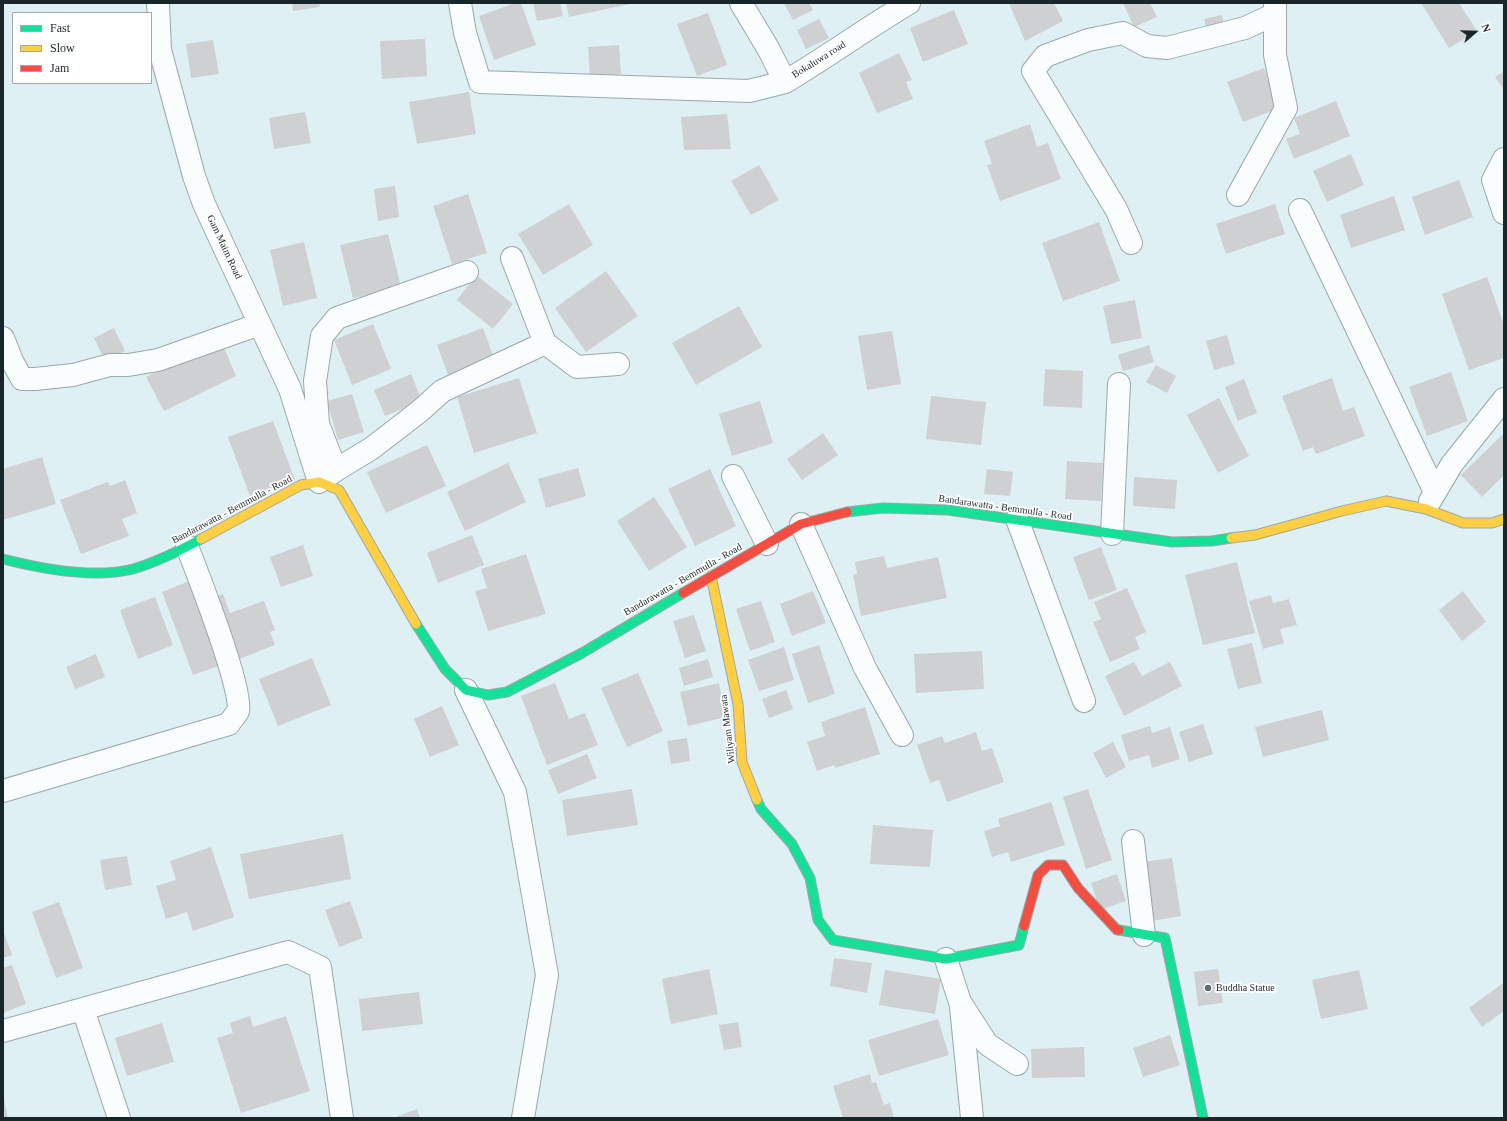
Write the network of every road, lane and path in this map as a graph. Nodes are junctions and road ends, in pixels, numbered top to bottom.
1 (158, 3) edge
2 (460, 3) edge
3 (741, 3) edge
4 (909, 3) edge
5 (1275, 8) edge
6 (785, 82) junction
7 (1504, 158) edge
8 (1238, 195) dead end
9 (1300, 210) dead end
10 (1504, 213) edge
11 (1132, 243) dead end
12 (512, 258) dead end
13 (468, 272) dead end
14 (260, 324) junction
15 (3, 338) edge
16 (545, 343) junction
17 (618, 364) dead end
18 (1119, 384) dead end
19 (1504, 399) edge
20 (328, 476) junction
21 (733, 476) dead end
22 (1430, 500) junction
23 (1504, 519) edge
24 (1016, 520) junction
25 (801, 524) junction
26 (1112, 534) junction
27 (767, 544) junction
28 (188, 546) junction
29 (3, 559) edge
30 (711, 576) junction
31 (466, 690) junction
32 (1084, 701) dead end
33 (902, 735) dead end
34 (3, 791) edge
35 (1133, 841) dead end
36 (1144, 935) junction
37 (946, 959) junction
38 (960, 1002) junction
39 (83, 1008) junction
40 (3, 1031) edge
41 (1017, 1064) dead end
42 (119, 1118) edge
43 (342, 1118) edge
44 (523, 1118) edge
45 (972, 1118) edge
46 (1203, 1118) edge

1 - 14 street, Gam Maim Road
2 - 6 street
3 - 6 street, Bokaluwa road
4 - 6 street, Bokaluwa road
5 - 8 street
5 - 11 street
7 - 10 street
9 - 22 street
12 - 16 street
13 - 20 street
14 - 15 street
14 - 20 street, Gam Maim Road
16 - 17 street
16 - 20 street
18 - 26 street
19 - 22 street
20 - 28 street, Bandarawatta - Bemmulla - Road
20 - 31 street
21 - 27 street
22 - 23 street, Bandarawatta - Bemmulla - Road
22 - 26 street, Bandarawatta - Bemmulla - Road
24 - 25 street, Bandarawatta - Bemmulla - Road
24 - 26 street, Bandarawatta - Bemmulla - Road
24 - 32 street
25 - 27 street, Bandarawatta - Bemmulla - Road
25 - 33 street
27 - 30 street, Bandarawatta - Bemmulla - Road
28 - 29 street, Bandarawatta - Bemmulla - Road
28 - 34 street
30 - 31 street, Bandarawatta - Bemmulla - Road
30 - 37 street, Wiliyam Mawata
31 - 44 street
35 - 36 street
36 - 37 street
36 - 46 street
37 - 38 street
38 - 41 street
38 - 45 street
39 - 40 street
39 - 42 street
39 - 43 street

